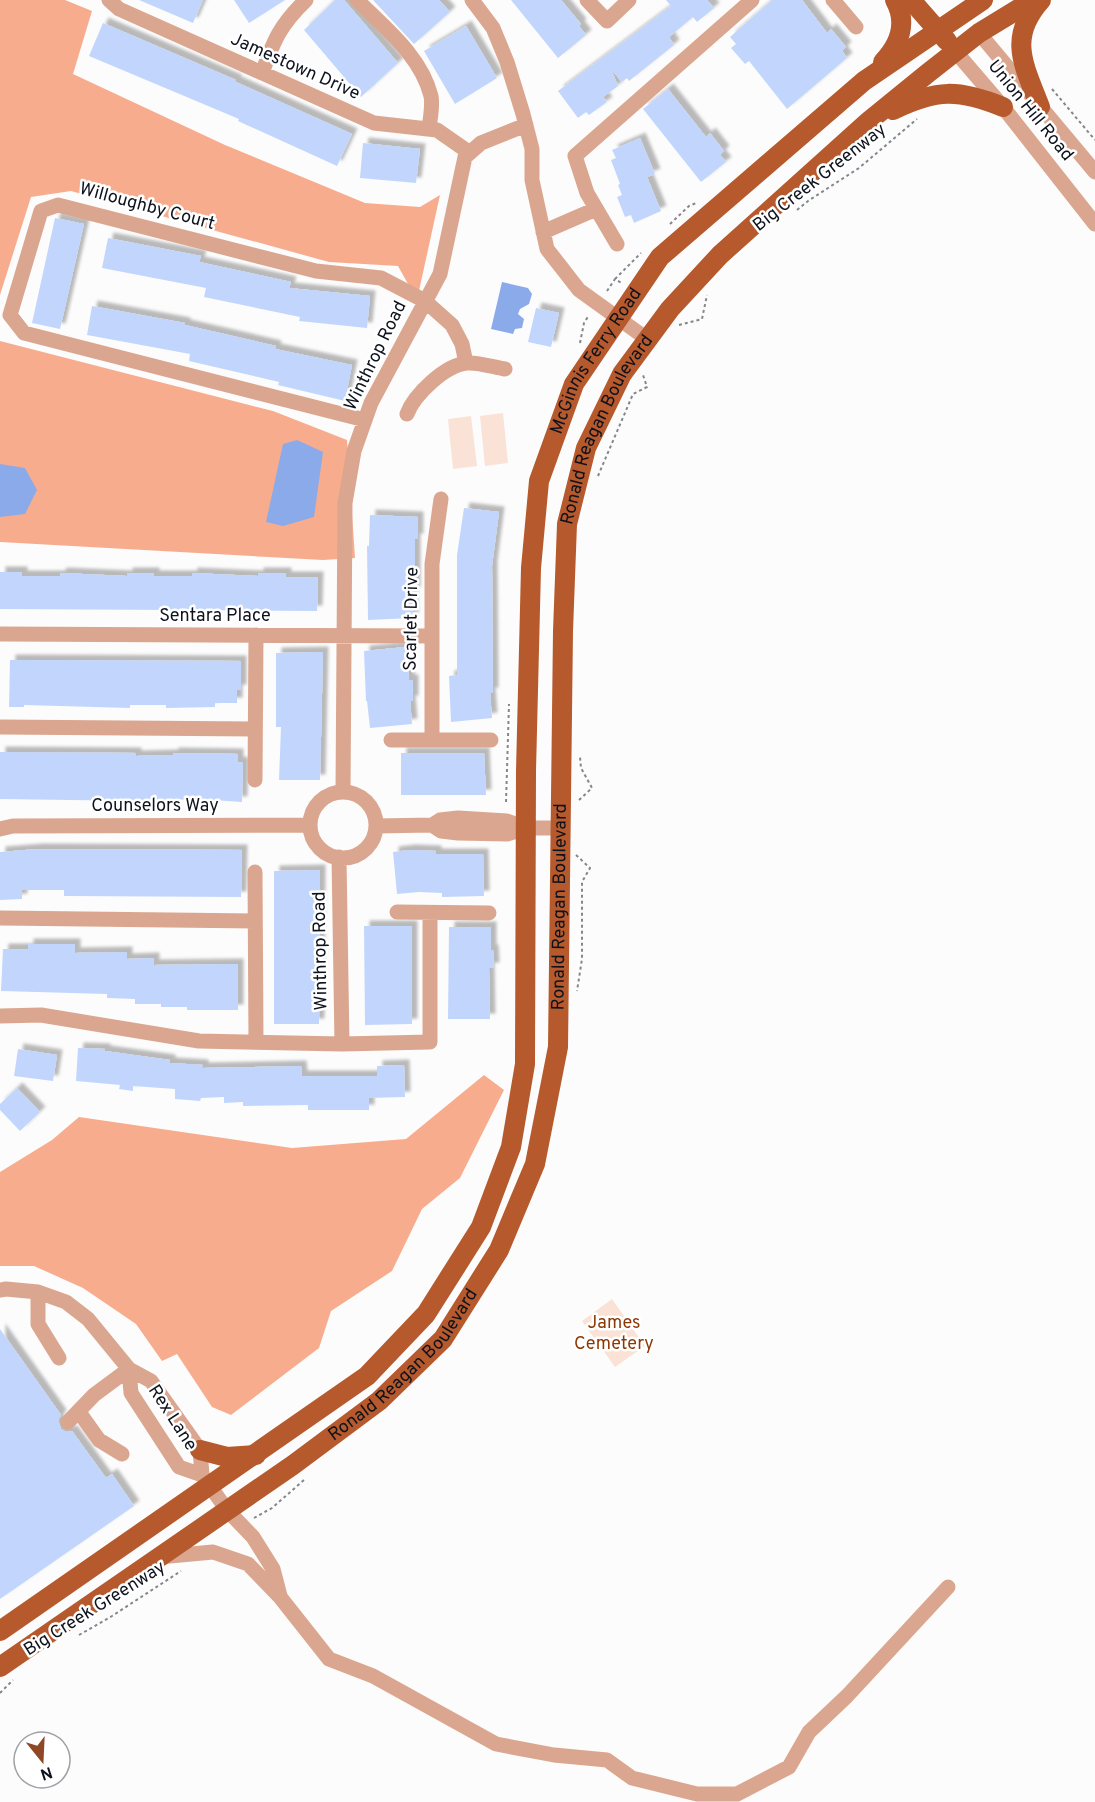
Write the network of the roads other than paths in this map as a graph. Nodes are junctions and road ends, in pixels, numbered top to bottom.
1 (109, 0) edge
2 (306, 0) edge
3 (357, 0) edge
4 (472, 0) edge
5 (587, 0) edge
6 (629, 0) edge
7 (752, 0) edge
8 (833, 0) edge
9 (895, 0) edge
10 (911, 0) edge
11 (983, 0) edge
12 (1033, 0) edge
13 (1041, 0) edge
14 (957, 7) edge
15 (856, 27) dead end
16 (938, 31) junction
17 (979, 33) junction
18 (955, 51) junction
19 (262, 73) junction
20 (864, 81) junction
21 (1003, 107) junction
22 (1040, 107) junction
23 (869, 121) junction
24 (526, 125) junction
25 (429, 129) junction
26 (470, 153) junction
27 (1095, 172) edge
28 (596, 209) junction
29 (1095, 224) edge
30 (543, 232) junction
31 (616, 244) dead end
32 (425, 301) junction
33 (617, 318) junction
34 (647, 339) junction
35 (466, 363) junction
36 (505, 369) dead end
37 (406, 414) dead end
38 (365, 420) junction
39 (441, 499) dead end
40 (0, 634) edge
41 (256, 635) junction
42 (345, 636) junction
43 (431, 636) junction
44 (0, 727) edge
45 (255, 729) junction
46 (432, 739) junction
47 (391, 740) dead end
48 (491, 740) dead end
49 (255, 780) dead end
50 (343, 792) junction
51 (310, 825) junction
52 (376, 826) junction
53 (526, 828) junction
54 (561, 828) junction
55 (0, 829) edge
56 (339, 857) junction
57 (255, 872) dead end
58 (397, 912) dead end
59 (430, 912) junction
60 (489, 912) dead end
61 (0, 918) edge
62 (255, 921) junction
63 (0, 1016) edge
64 (256, 1042) junction
65 (342, 1044) junction
66 (0, 1290) edge
67 (38, 1292) junction
68 (58, 1358) dead end
69 (129, 1369) junction
70 (200, 1450) junction
71 (122, 1454) dead end
72 (256, 1455) junction
73 (206, 1480) junction
74 (227, 1510) junction
75 (159, 1557) junction
76 (948, 1587) dead end
77 (280, 1597) junction
78 (0, 1632) edge
79 (8, 1672) edge

1 - 19 street, Jamestown Drive
2 - 19 street
3 - 25 street
4 - 24 street
5 - 6 street
7 - 28 street
8 - 15 street
9 - 20 main road
10 - 16 main road
11 - 14 main road, McGinnis Ferry Road
12 - 17 main road
13 - 22 main road
14 - 16 main road, McGinnis Ferry Road
14 - 17 main road
16 - 18 main road
16 - 20 main road, McGinnis Ferry Road
17 - 18 main road
17 - 22 street, Union Hill Road
18 - 21 street, Union Hill Road
18 - 23 main road, Ronald Reagan Boulevard
19 - 25 street, Jamestown Drive
20 - 33 main road, McGinnis Ferry Road
21 - 23 main road
21 - 29 street, Union Hill Road
22 - 27 street, Union Hill Road
23 - 34 main road, Ronald Reagan Boulevard
24 - 26 street
24 - 30 street
25 - 26 street, Jamestown Drive
26 - 32 street, Winthrop Road
28 - 30 street
28 - 31 street
30 - 33 street
32 - 35 street, Willoughby Court
32 - 38 street, Winthrop Road
32 - 38 street, Willoughby Court
33 - 34 street
33 - 53 main road, McGinnis Ferry Road
34 - 54 main road, Ronald Reagan Boulevard
35 - 36 street
35 - 37 street
38 - 42 street, Winthrop Road
39 - 43 street, Scarlet Drive
40 - 41 street, Sentara Place
41 - 42 street, Sentara Place
41 - 45 street
42 - 43 street, Sentara Place
42 - 50 street, Winthrop Road
43 - 46 street, Scarlet Drive
44 - 45 street
45 - 49 street
46 - 47 street
46 - 48 street
50 - 51 street
50 - 52 street
51 - 55 street, Counselors Way
51 - 56 street
52 - 53 street
52 - 56 street
53 - 54 street
53 - 72 main road, Ronald Reagan Boulevard
54 - 74 main road, Ronald Reagan Boulevard
56 - 65 street, Winthrop Road
57 - 62 street
58 - 59 street
59 - 60 street
59 - 65 street
61 - 62 street
62 - 64 street
63 - 64 street
64 - 65 street
66 - 67 street, Rex Lane
67 - 68 street
67 - 69 street, Rex Lane
69 - 70 street, Rex Lane
69 - 71 street
69 - 73 street, Rex Lane
70 - 72 main road
70 - 73 street, Rex Lane
72 - 73 main road, Ronald Reagan Boulevard
73 - 74 street, Rex Lane
73 - 78 main road, Ronald Reagan Boulevard
74 - 75 main road, Ronald Reagan Boulevard
74 - 77 street, Rex Lane
75 - 77 street
75 - 79 main road, Ronald Reagan Boulevard
76 - 77 street

